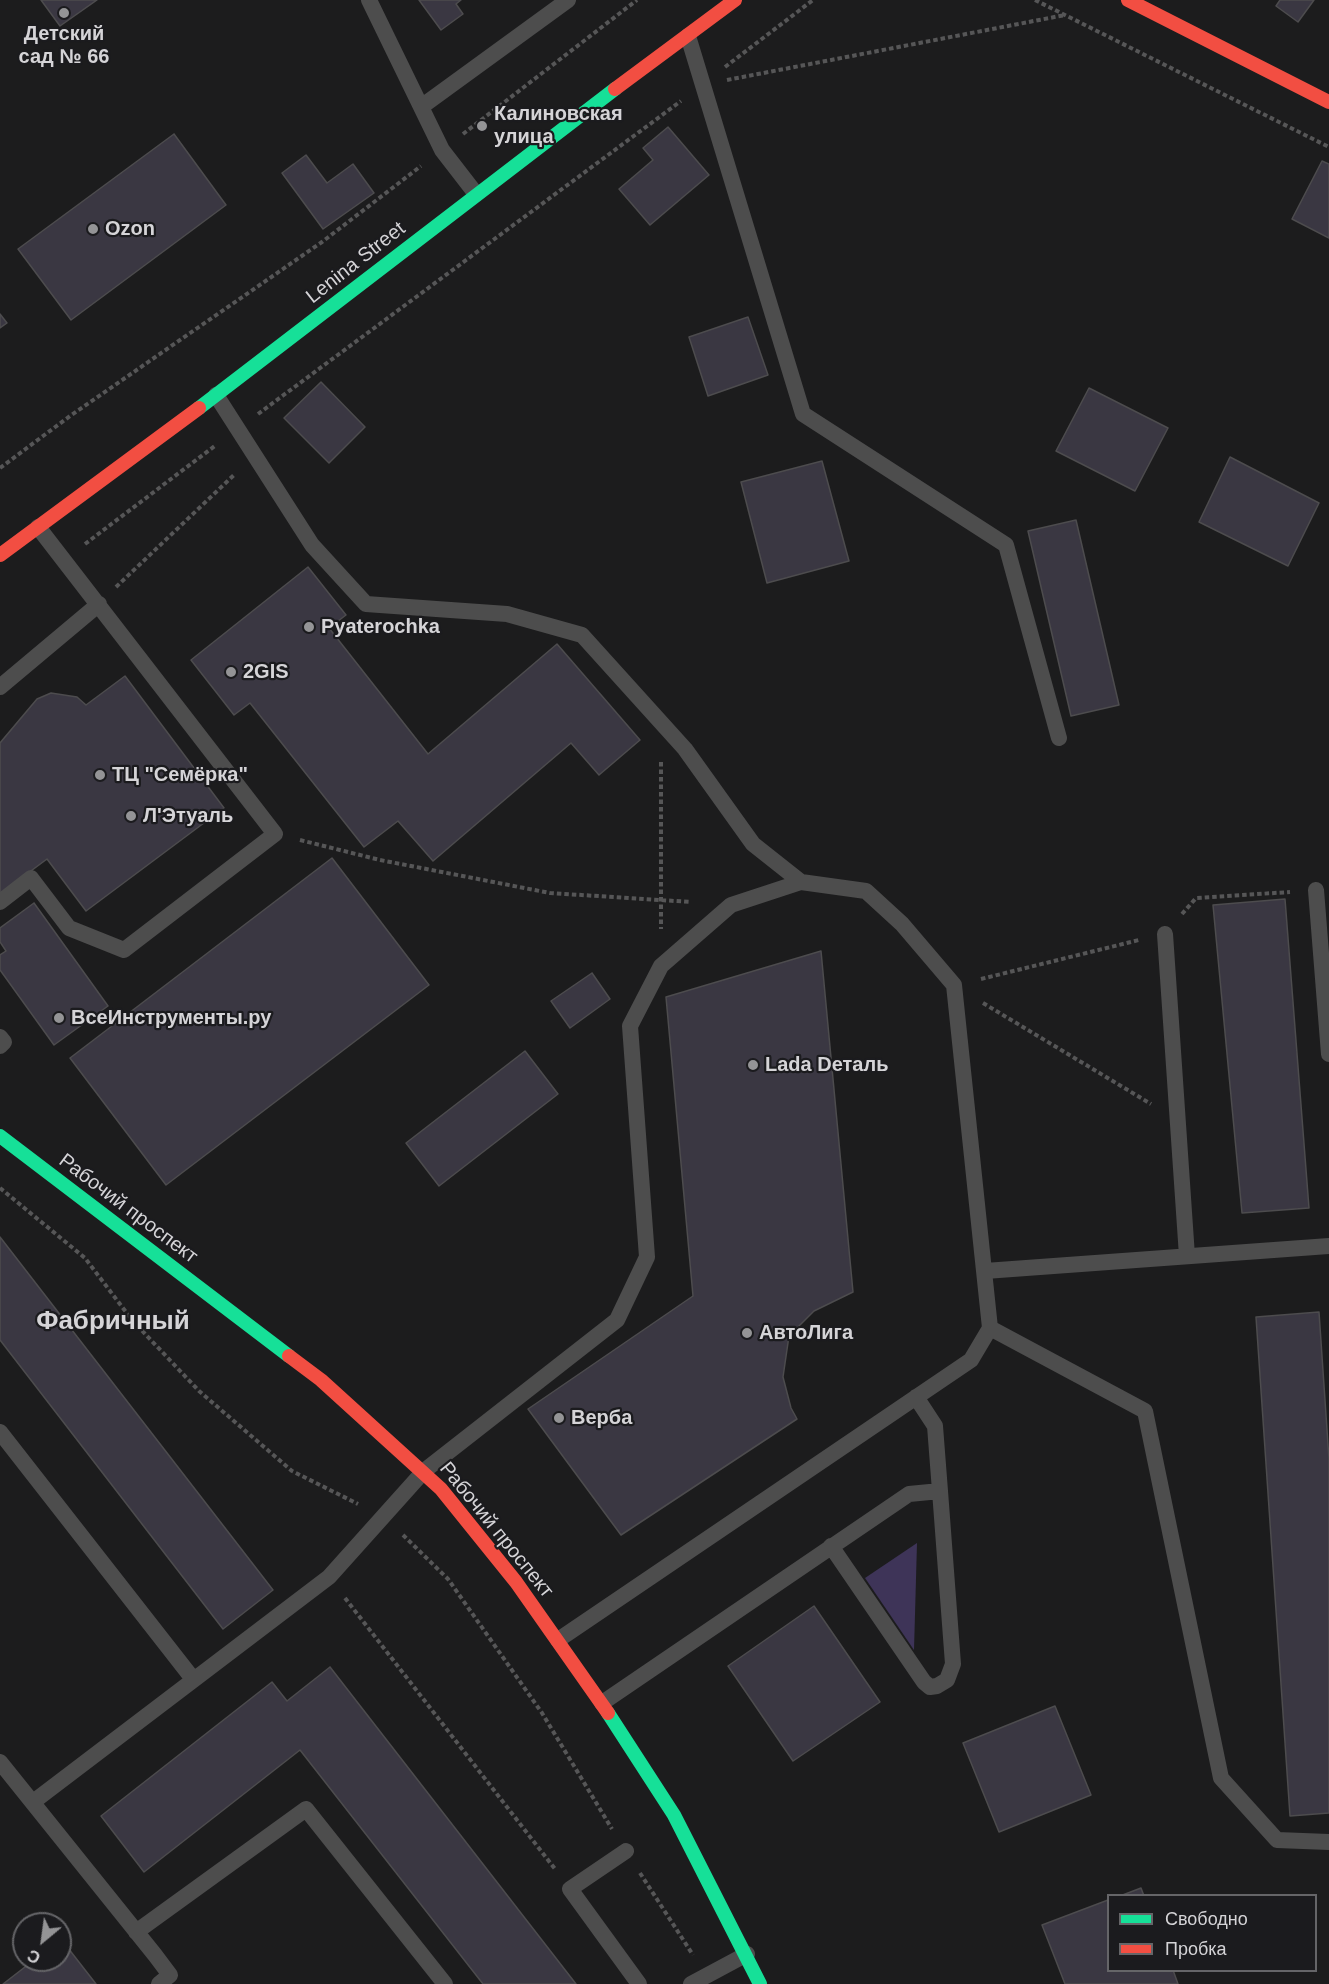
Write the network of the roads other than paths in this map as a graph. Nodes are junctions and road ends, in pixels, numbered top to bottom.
1 (369, 0) edge
2 (568, 0) edge
3 (735, 0) edge
4 (1128, 0) edge
5 (688, 36) junction
6 (1329, 102) edge
7 (421, 107) junction
8 (476, 194) junction
9 (216, 395) junction
10 (38, 526) junction
11 (0, 555) edge
12 (99, 604) junction
13 (0, 687) edge
14 (1059, 738) dead end
15 (801, 882) junction
16 (1316, 890) dead end
17 (0, 902) edge
18 (1165, 934) dead end
19 (1326, 978) edge
20 (0, 1037) edge
21 (0, 1046) edge
22 (1329, 1054) edge
23 (0, 1136) edge
24 (1329, 1246) edge
25 (1187, 1256) junction
26 (985, 1271) junction
27 (990, 1328) junction
28 (916, 1397) junction
29 (0, 1432) edge
30 (424, 1472) junction
31 (940, 1491) junction
32 (831, 1546) junction
33 (558, 1640) junction
34 (193, 1679) junction
35 (602, 1703) junction
36 (0, 1763) edge
37 (33, 1802) junction
38 (1329, 1842) edge
39 (626, 1851) dead end
40 (136, 1932) junction
41 (747, 1954) junction
42 (159, 1984) edge
43 (445, 1984) edge
44 (639, 1984) edge
45 (691, 1984) edge
46 (760, 1984) edge

1 - 7 lane
2 - 7 lane
3 - 5 street, Lenina Street
4 - 6 street
5 - 8 street, Lenina Street
5 - 14 lane
7 - 8 lane
8 - 9 street, Lenina Street
9 - 10 street, Lenina Street
9 - 15 lane
10 - 11 street, Lenina Street
10 - 12 lane
12 - 13 lane
12 - 17 lane
15 - 26 lane
15 - 30 lane
16 - 19 lane
18 - 25 lane
19 - 22 lane
20 - 21 lane
23 - 30 street, Рабочий проспект
24 - 25 lane
25 - 26 lane
26 - 27 lane
27 - 28 lane
27 - 38 lane
28 - 31 lane
28 - 33 lane
29 - 34 lane
30 - 33 street, Рабочий проспект
30 - 34 lane
31 - 32 lane
31 - 32 lane
32 - 35 lane
33 - 35 street, Рабочий проспект
34 - 37 lane
35 - 41 street, Рабочий проспект
36 - 37 lane
37 - 40 lane
39 - 44 lane
40 - 42 lane
40 - 43 lane
41 - 45 lane
41 - 46 street, Рабочий проспект

